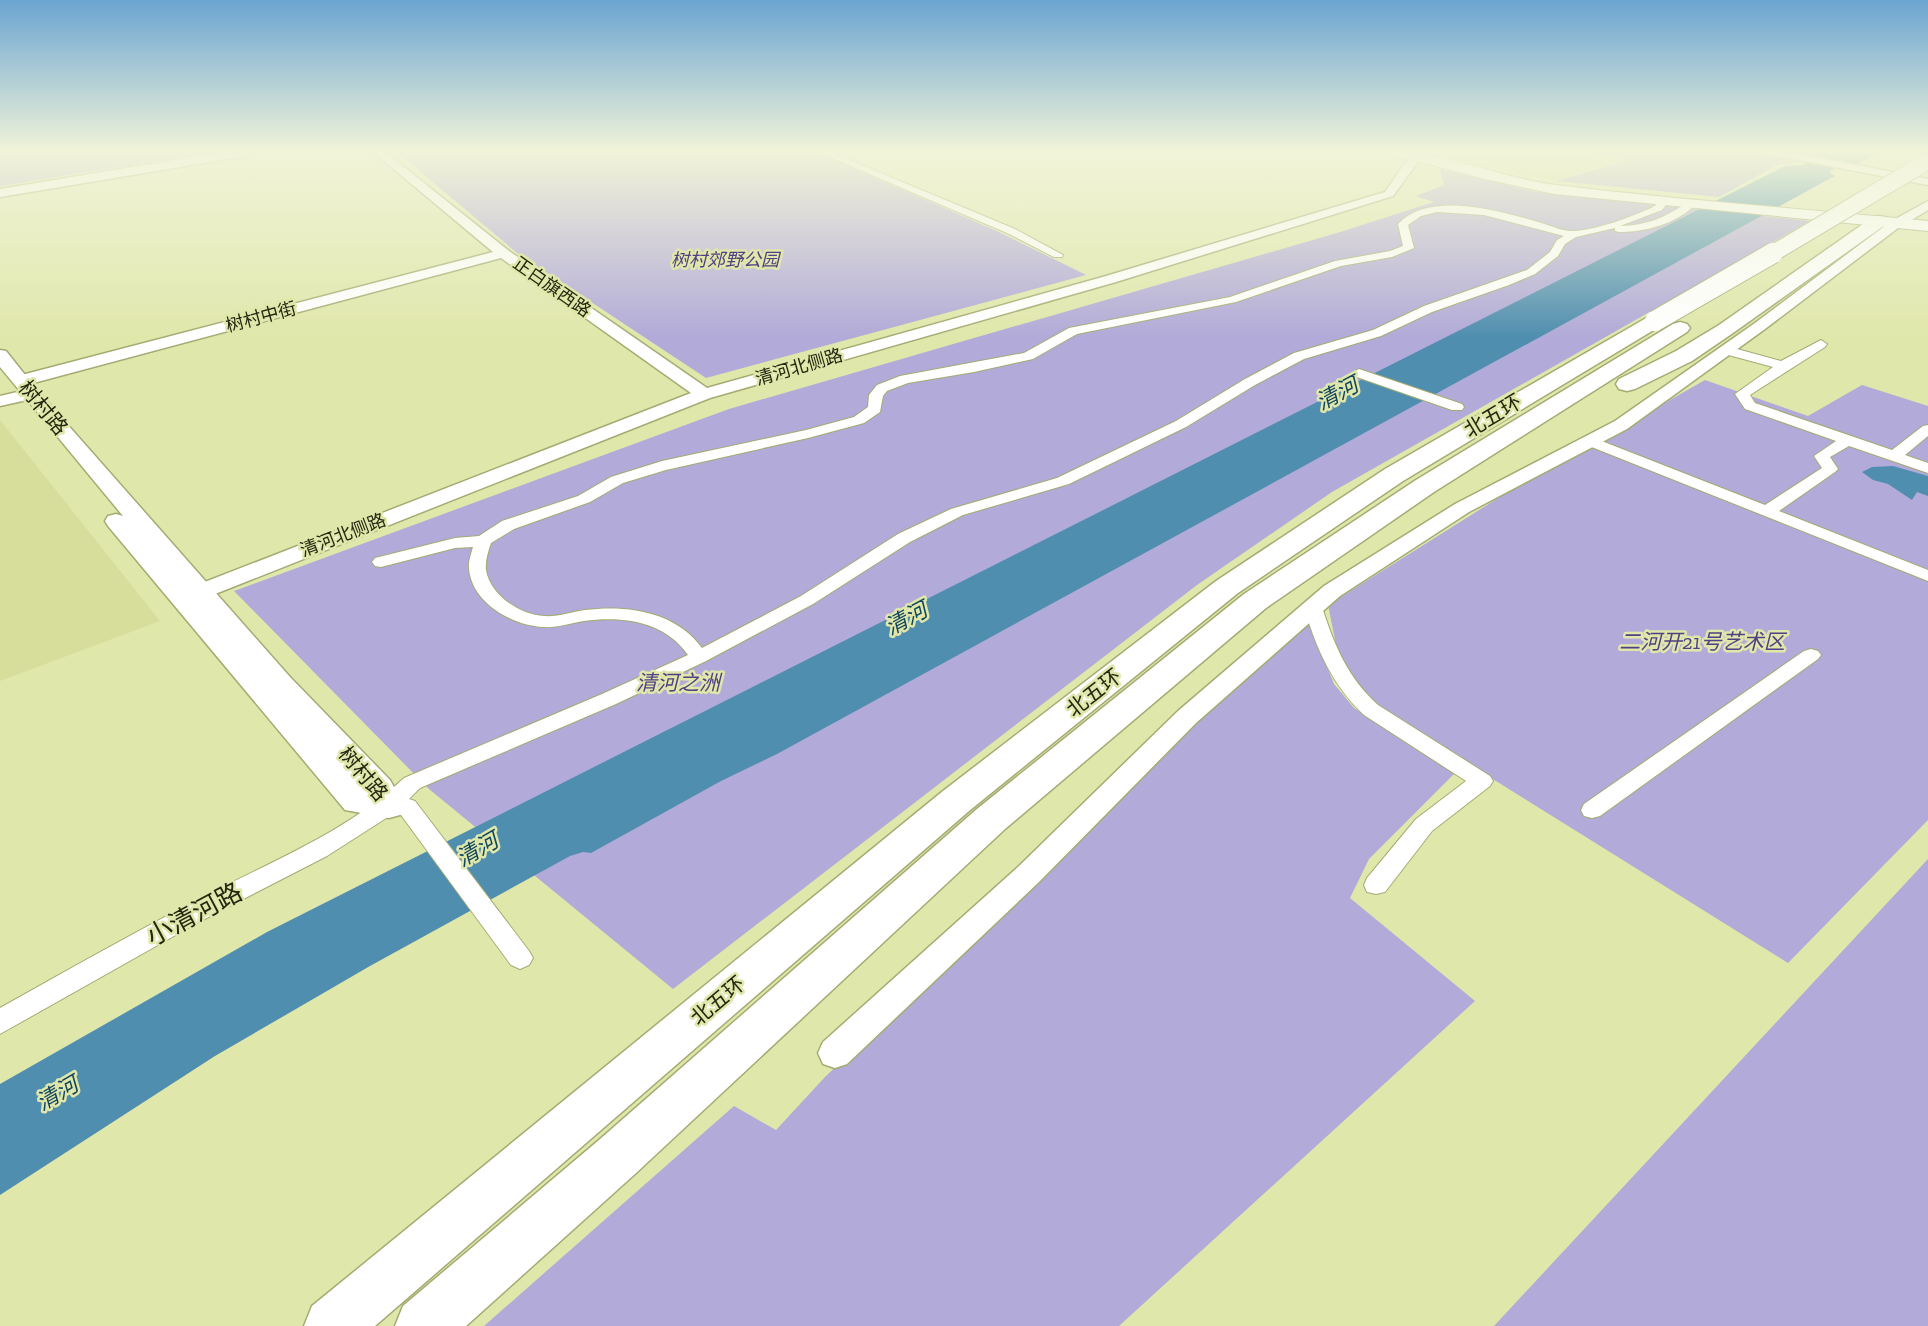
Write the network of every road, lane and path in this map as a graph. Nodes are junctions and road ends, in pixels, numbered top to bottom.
1 (453, 213) edge
2 (968, 213) edge
3 (1327, 213) edge
4 (1421, 213) edge
5 (1492, 213) edge
6 (1645, 213) edge
7 (1678, 213) edge
8 (1832, 213) edge
9 (1832, 213) edge
10 (1845, 213) edge
11 (1863, 213) edge
12 (1912, 213) edge
13 (1928, 217) edge
14 (1895, 221) junction
15 (1928, 227) edge
16 (1601, 228) junction
17 (1572, 235) junction
18 (503, 253) junction
19 (1058, 255) dead end
20 (1667, 324) junction
21 (1821, 344) dead end
22 (1726, 350) junction
23 (0, 355) edge
24 (1783, 366) junction
25 (1359, 373) dead end
26 (13, 391) edge
27 (704, 394) junction
28 (1457, 407) dead end
29 (1928, 429) edge
30 (1848, 440) junction
31 (1589, 441) junction
32 (1894, 456) junction
33 (1928, 468) edge
34 (1425, 486) junction
35 (1766, 512) junction
36 (483, 541) junction
37 (381, 562) dead end
38 (1928, 576) edge
39 (190, 595) junction
40 (1314, 607) junction
41 (1811, 655) dead end
42 (699, 657) junction
43 (389, 807) junction
44 (1592, 810) dead end
45 (1376, 885) dead end
46 (520, 958) dead end
47 (0, 1022) edge
48 (835, 1053) dead end
49 (332, 1326) edge
50 (423, 1326) edge

1 - 18 street, 正白旗西路
2 - 19 street
3 - 27 street, 清河北侧路
4 - 36 street
5 - 17 street
6 - 16 street
7 - 16 street
8 - 14 main road
9 - 14 main road
10 - 20 highway, 北五环, bridge
11 - 20 highway, 北五环
12 - 14 street
13 - 14 main road
14 - 15 main road
14 - 22 street
14 - 34 highway
16 - 17 street
17 - 42 street, 小清河路
18 - 26 street, 树村中街
18 - 27 street, 正白旗西路
20 - 34 highway, 北五环
20 - 49 highway, 北五环
21 - 24 street
22 - 24 street
22 - 31 street
23 - 26 main road, 树村路
24 - 30 street
25 - 28 street
26 - 39 main road, 树村路
27 - 39 street, 清河北侧路
29 - 32 street
30 - 32 street
30 - 35 street
31 - 35 street
31 - 40 street
32 - 33 street
34 - 50 highway, 北五环
35 - 38 street
36 - 37 street
36 - 42 street
39 - 43 main road, 树村路
40 - 45 street
40 - 48 street
41 - 44 street
42 - 43 street, 小清河路
43 - 46 street
43 - 47 street, 小清河路

